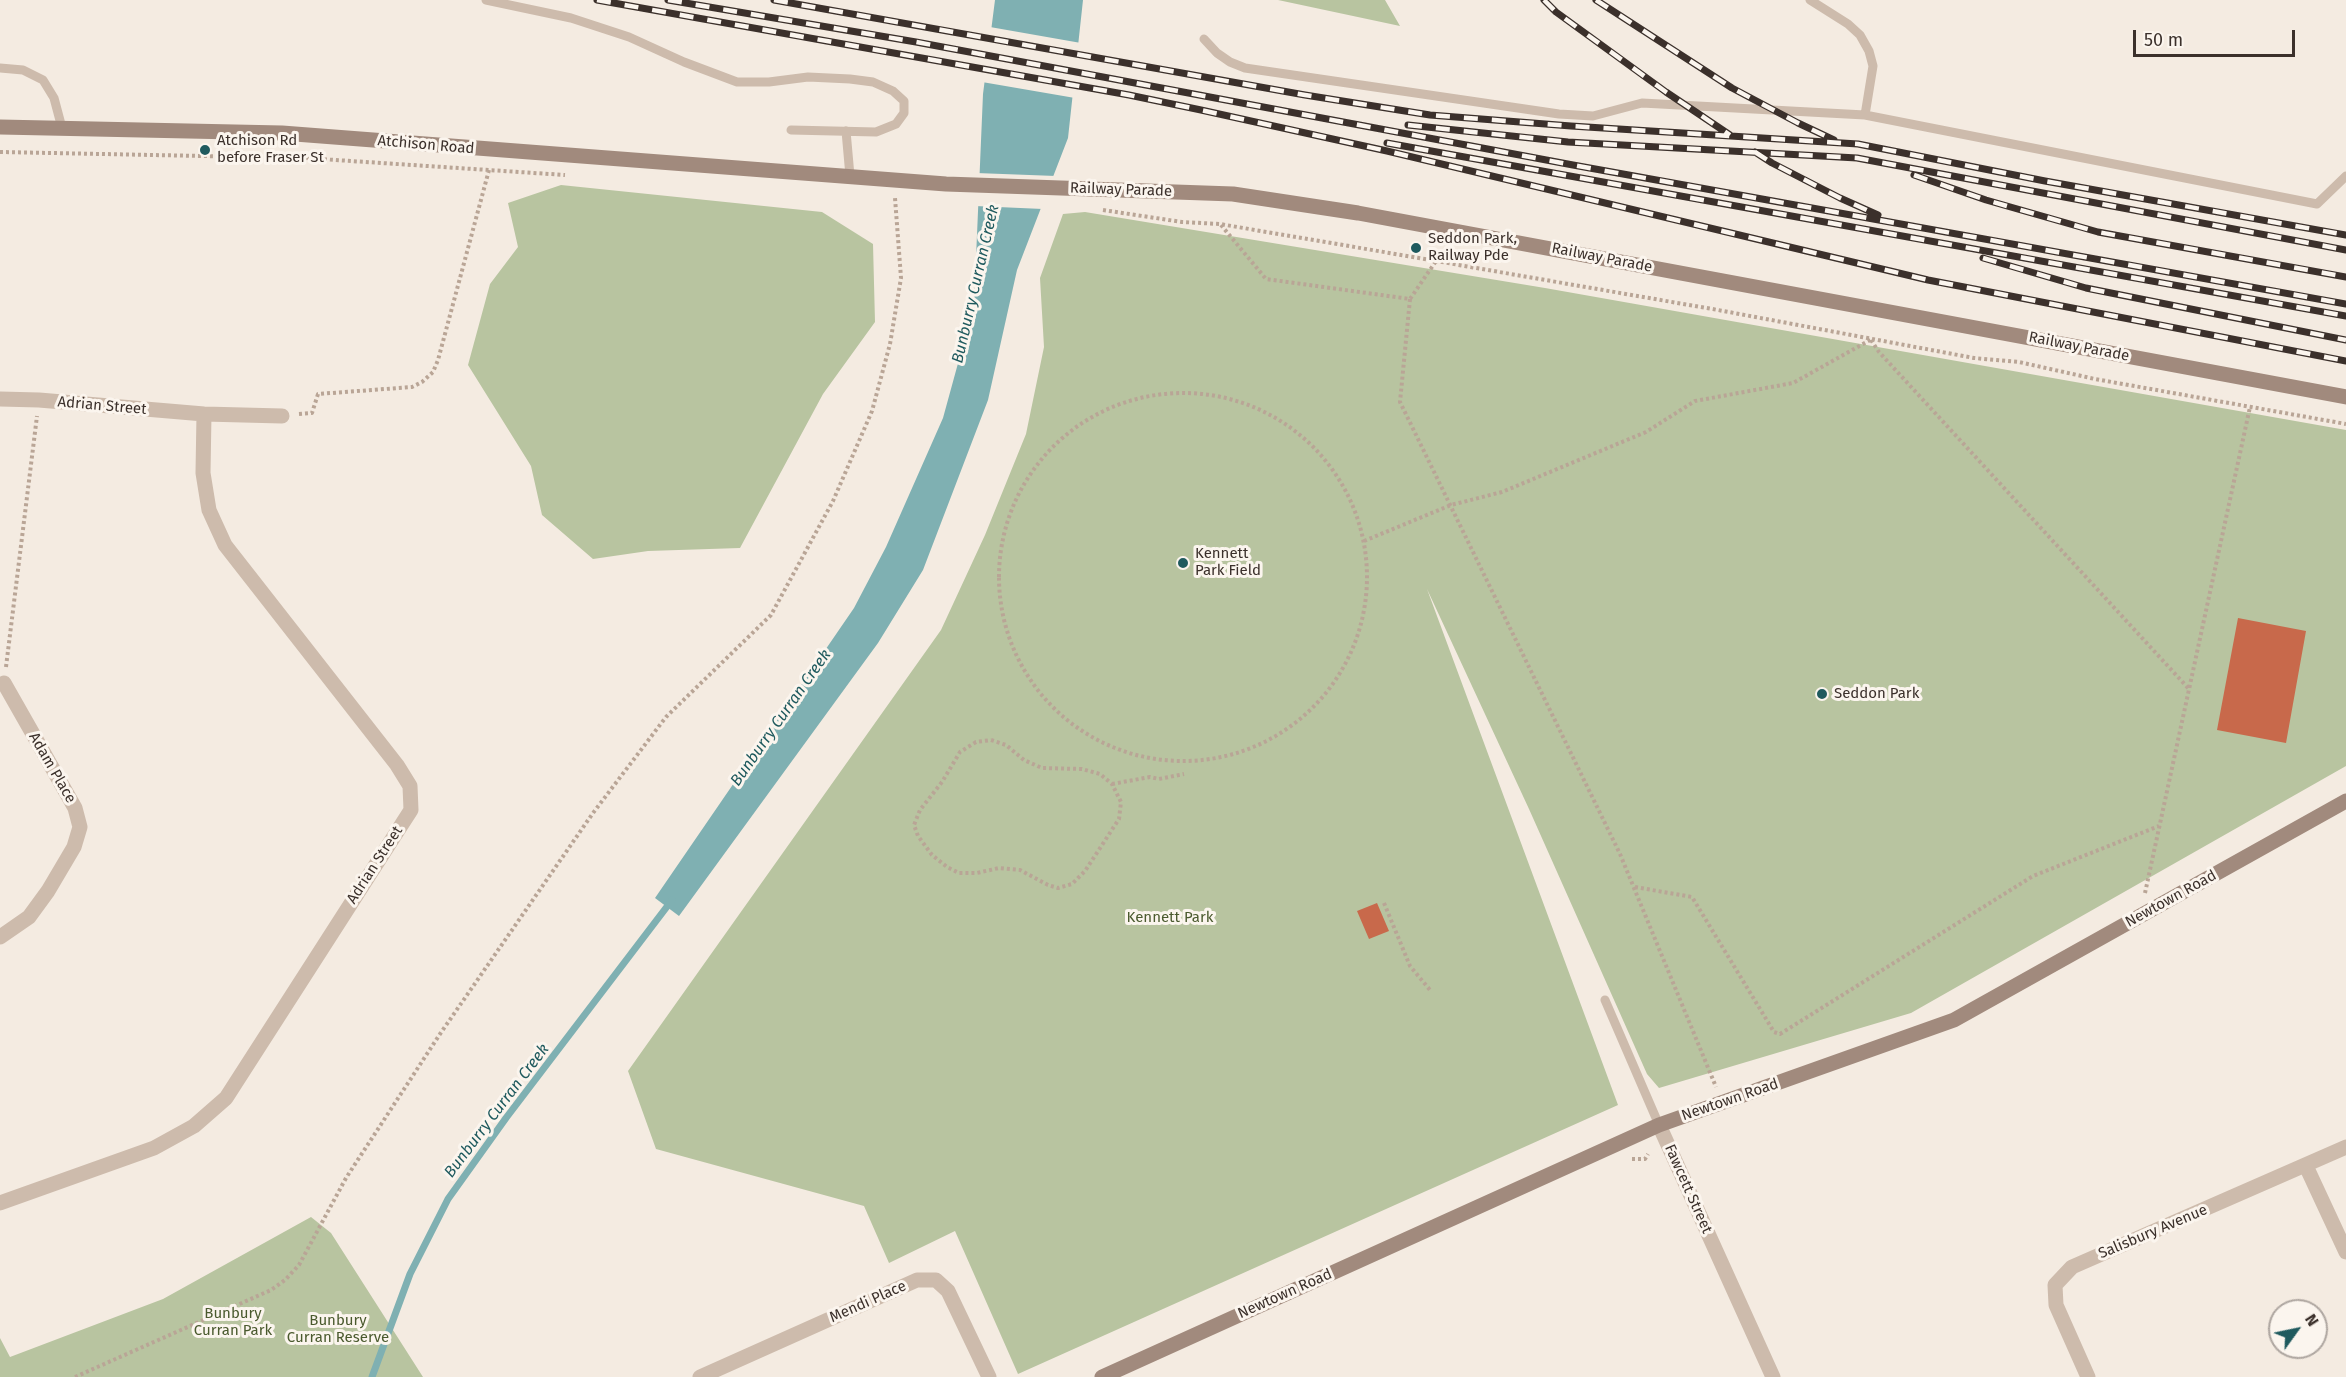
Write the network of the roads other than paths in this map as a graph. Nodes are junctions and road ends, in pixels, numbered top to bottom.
1 (486, 0) edge
2 (1810, 0) edge
3 (497, 1) edge
4 (1204, 39) dead end
5 (0, 68) edge
6 (1865, 115) junction
7 (0, 127) edge
8 (62, 128) junction
9 (791, 130) dead end
10 (846, 131) junction
11 (850, 176) junction
12 (2346, 176) edge
13 (2346, 397) edge
14 (0, 399) edge
15 (204, 414) junction
16 (282, 416) road end
17 (4, 683) road end
18 (2346, 801) edge
19 (0, 937) edge
20 (1605, 1000) dead end
21 (1659, 1125) junction
22 (2346, 1148) edge
23 (2306, 1166) junction
24 (0, 1203) edge
25 (2346, 1252) edge
26 (1766, 1375) edge
27 (700, 1377) edge
28 (989, 1377) edge
29 (1102, 1377) edge
30 (2088, 1377) edge

1 - 3 lane
2 - 6 lane
3 - 10 lane
4 - 6 lane
5 - 8 lane
6 - 12 lane
7 - 8 street, Atchison Road
8 - 11 street, Atchison Road
9 - 10 lane
10 - 11 lane
11 - 13 street, Railway Parade
14 - 15 street, Adrian Street
15 - 16 street, Adrian Street
15 - 24 street, Adrian Street
17 - 19 street, Adam Place
18 - 21 street, Newtown Road
20 - 21 lane, Fawcett Street
21 - 26 street, Fawcett Street
21 - 29 street, Newtown Road
22 - 23 street, Salisbury Avenue
23 - 25 street
23 - 30 street, Salisbury Avenue
27 - 28 street, Mendi Place

